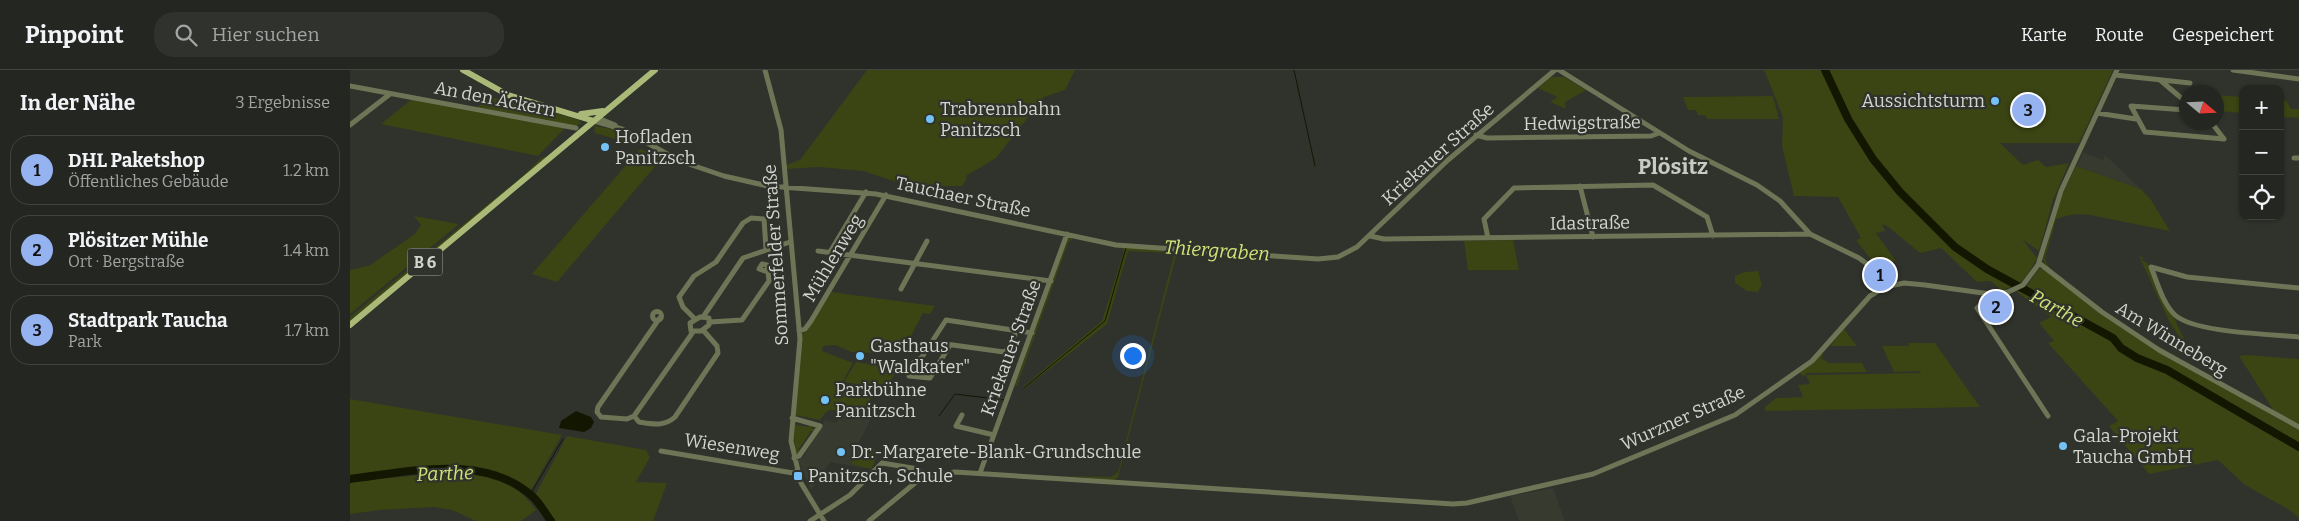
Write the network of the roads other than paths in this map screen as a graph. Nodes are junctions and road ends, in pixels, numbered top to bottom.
1 (462, 70) edge
2 (656, 70) edge
3 (765, 70) edge
4 (1557, 70) edge
5 (2233, 70) edge
6 (2116, 72) edge
7 (2299, 78) edge
8 (2160, 80) junction
9 (2190, 83) dead end
10 (350, 86) edge
11 (390, 94) junction
12 (2179, 96) edge
13 (609, 109) junction
14 (2179, 109) edge
15 (570, 113) junction
16 (2097, 113) junction
17 (587, 115) junction
18 (2136, 119) junction
19 (596, 120) junction
20 (350, 124) edge
21 (576, 128) dead end
22 (2217, 130) edge
23 (1659, 133) junction
24 (1476, 135) junction
25 (1580, 186) junction
26 (785, 188) junction
27 (866, 192) junction
28 (886, 195) junction
29 (1067, 234) junction
30 (1810, 234) junction
31 (1370, 236) junction
32 (1714, 236) junction
33 (1593, 237) junction
34 (1488, 238) junction
35 (790, 242) junction
36 (927, 242) dead end
37 (766, 249) junction
38 (818, 251) dead end
39 (830, 252) junction
40 (851, 255) junction
41 (1338, 257) joint
42 (2039, 263) junction
43 (915, 264) junction
44 (768, 272) dead end
45 (1051, 281) junction
46 (1894, 284) junction
47 (2299, 288) edge
48 (901, 289) dead end
49 (1988, 294) junction
50 (703, 316) junction
51 (659, 319) dead end
52 (695, 319) junction
53 (710, 322) junction
54 (350, 325) edge
55 (703, 330) junction
56 (1017, 330) junction
57 (799, 331) junction
58 (693, 332) junction
59 (1032, 333) junction
60 (2299, 337) edge
61 (932, 342) junction
62 (950, 345) junction
63 (962, 415) dead end
64 (634, 416) junction
65 (2048, 416) dead end
66 (792, 418) junction
67 (2299, 427) edge
68 (994, 435) junction
69 (661, 451) dead end
70 (794, 458) junction
71 (797, 471) junction
72 (980, 473) junction
73 (924, 476) junction
74 (820, 515) junction
75 (810, 521) edge
76 (824, 521) edge
77 (869, 521) edge

1 - 15 main road
2 - 13 main road, B 6
3 - 26 street, Sommerfelder Straße
4 - 23 street
4 - 24 street, Kriekauer Straße
5 - 7 street
6 - 8 street
6 - 16 street, Wurzner Straße
8 - 9 street
8 - 12 street
10 - 11 street, An den Äckern
11 - 20 street
11 - 21 street, An den Äckern
13 - 17 main road
13 - 19 main road, B 6
14 - 18 street
15 - 17 main road
15 - 19 main road
16 - 18 street
16 - 42 street, Wurzner Straße
17 - 19 main road
18 - 22 street
19 - 26 street, Tauchaer Straße
19 - 54 main road, B 6
23 - 24 street, Hedwigstraße
23 - 30 street
24 - 31 street, Kriekauer Straße
25 - 32 street
25 - 33 street
25 - 34 street
26 - 27 street, Tauchaer Straße
26 - 35 street, Sommerfelder Straße
27 - 28 street, Tauchaer Straße
27 - 39 street
28 - 29 street, Tauchaer Straße
28 - 40 street, Mühlenweg
29 - 41 street, Tauchaer Straße
29 - 45 street, Kriekauer Straße
30 - 32 street, Idastraße
30 - 46 street
31 - 34 street, Idastraße
31 - 41 street, Kriekauer Straße
32 - 33 street, Idastraße
33 - 34 street, Idastraße
35 - 37 street
35 - 57 street, Sommerfelder Straße
36 - 43 street
37 - 50 street
37 - 52 street
38 - 39 street
39 - 40 street
40 - 43 street
40 - 57 street, Mühlenweg
42 - 49 street, Wurzner Straße
42 - 67 street, Am Winneberg
43 - 45 street
43 - 48 street
44 - 53 street
45 - 59 street, Kriekauer Straße
46 - 49 street, Wurzner Straße
46 - 72 street, Wurzner Straße
47 - 60 street
49 - 65 street
50 - 52 street
50 - 53 street
51 - 64 street
52 - 58 street
53 - 55 street
55 - 58 street
55 - 64 street
56 - 59 street
56 - 61 street
56 - 62 street
57 - 66 street, Sommerfelder Straße
58 - 64 street
59 - 68 street, Kriekauer Straße
61 - 62 street
61 - 62 street
63 - 68 street
66 - 70 street, Sommerfelder Straße
66 - 70 street
68 - 72 street, Kriekauer Straße
69 - 71 street, Wiesenweg
70 - 71 street, Sommerfelder Straße
71 - 74 street, Sommerfelder Straße
72 - 73 street, Wurzner Straße
73 - 74 street
73 - 77 street
74 - 75 street
74 - 76 street, Sommerfelder Straße

